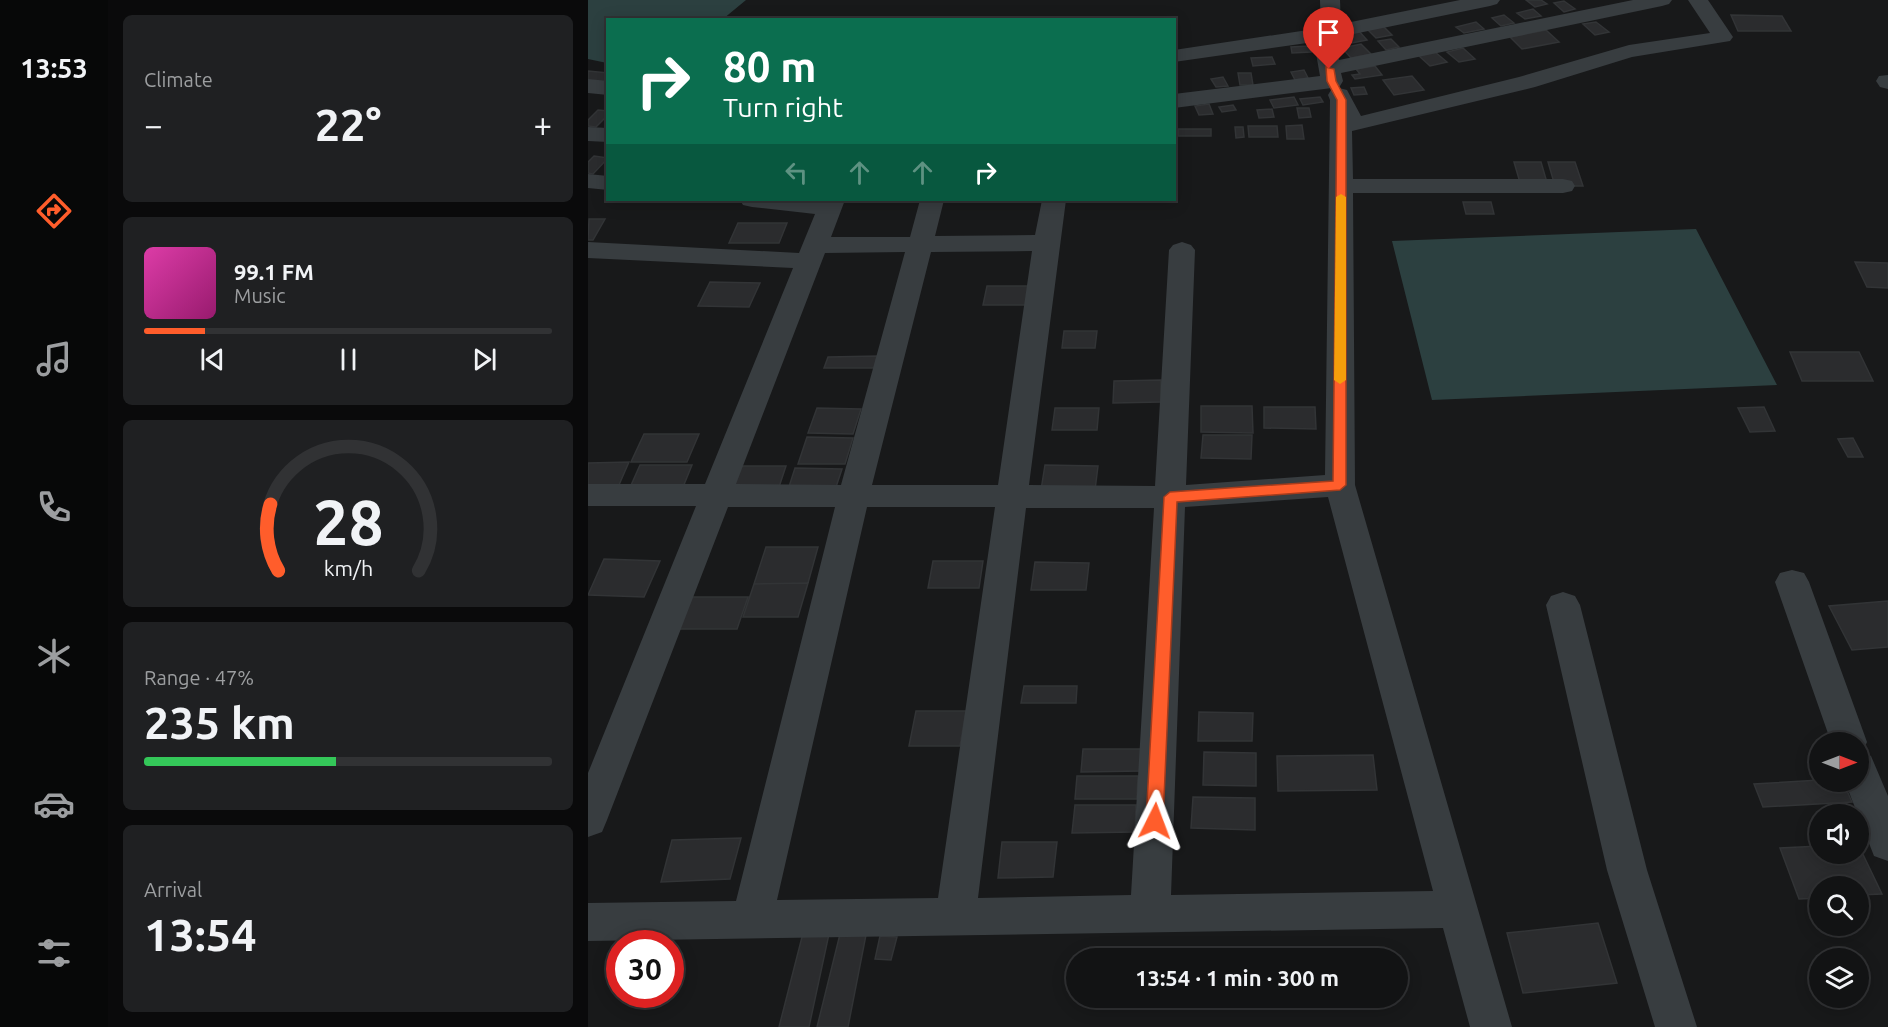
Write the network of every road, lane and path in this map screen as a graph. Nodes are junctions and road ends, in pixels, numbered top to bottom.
1 (1330, 0) edge
2 (1490, 0) edge
3 (1662, 0) edge
4 (1698, 0) edge
5 (1322, 34) junction
6 (1176, 56) edge
7 (1334, 84) junction
8 (588, 86) edge
9 (606, 88) edge
10 (1176, 101) edge
11 (588, 134) edge
12 (606, 135) edge
13 (588, 181) edge
14 (606, 183) edge
15 (1341, 186) junction
16 (1563, 186) dead end
17 (772, 201) edge
18 (932, 201) edge
19 (1054, 201) edge
20 (831, 204) edge
21 (919, 243) junction
22 (1046, 243) junction
23 (588, 250) edge
24 (1182, 250) dead end
25 (812, 253) junction
26 (1340, 485) junction
27 (588, 495) edge
28 (716, 495) junction
29 (854, 495) junction
30 (1012, 497) junction
31 (1170, 497) junction
32 (1792, 582) dead end
33 (1563, 605) dead end
34 (1845, 732) edge
35 (1868, 792) edge
36 (588, 820) edge
37 (1888, 844) edge
38 (1458, 909) junction
39 (1150, 914) junction
40 (955, 916) junction
41 (752, 920) junction
42 (588, 922) edge
43 (1491, 1027) edge
44 (1676, 1027) edge

1 - 5 street
2 - 5 street
3 - 7 street
4 - 7 street
5 - 6 street
5 - 7 street
7 - 10 street
7 - 15 street
8 - 9 street
11 - 12 street
13 - 14 street
15 - 16 street
15 - 26 street
17 - 20 street
18 - 21 street
19 - 22 street
20 - 25 street
21 - 22 street
21 - 25 street
21 - 29 street
22 - 30 street
23 - 25 street
24 - 31 street
25 - 28 street
26 - 31 street
26 - 38 street
27 - 28 street
28 - 29 street
28 - 36 street
29 - 30 street
29 - 41 street
30 - 31 street
30 - 40 street
31 - 39 street
32 - 34 street
33 - 44 street
35 - 37 street
38 - 39 street
38 - 43 street
39 - 40 street
40 - 41 street
41 - 42 street

